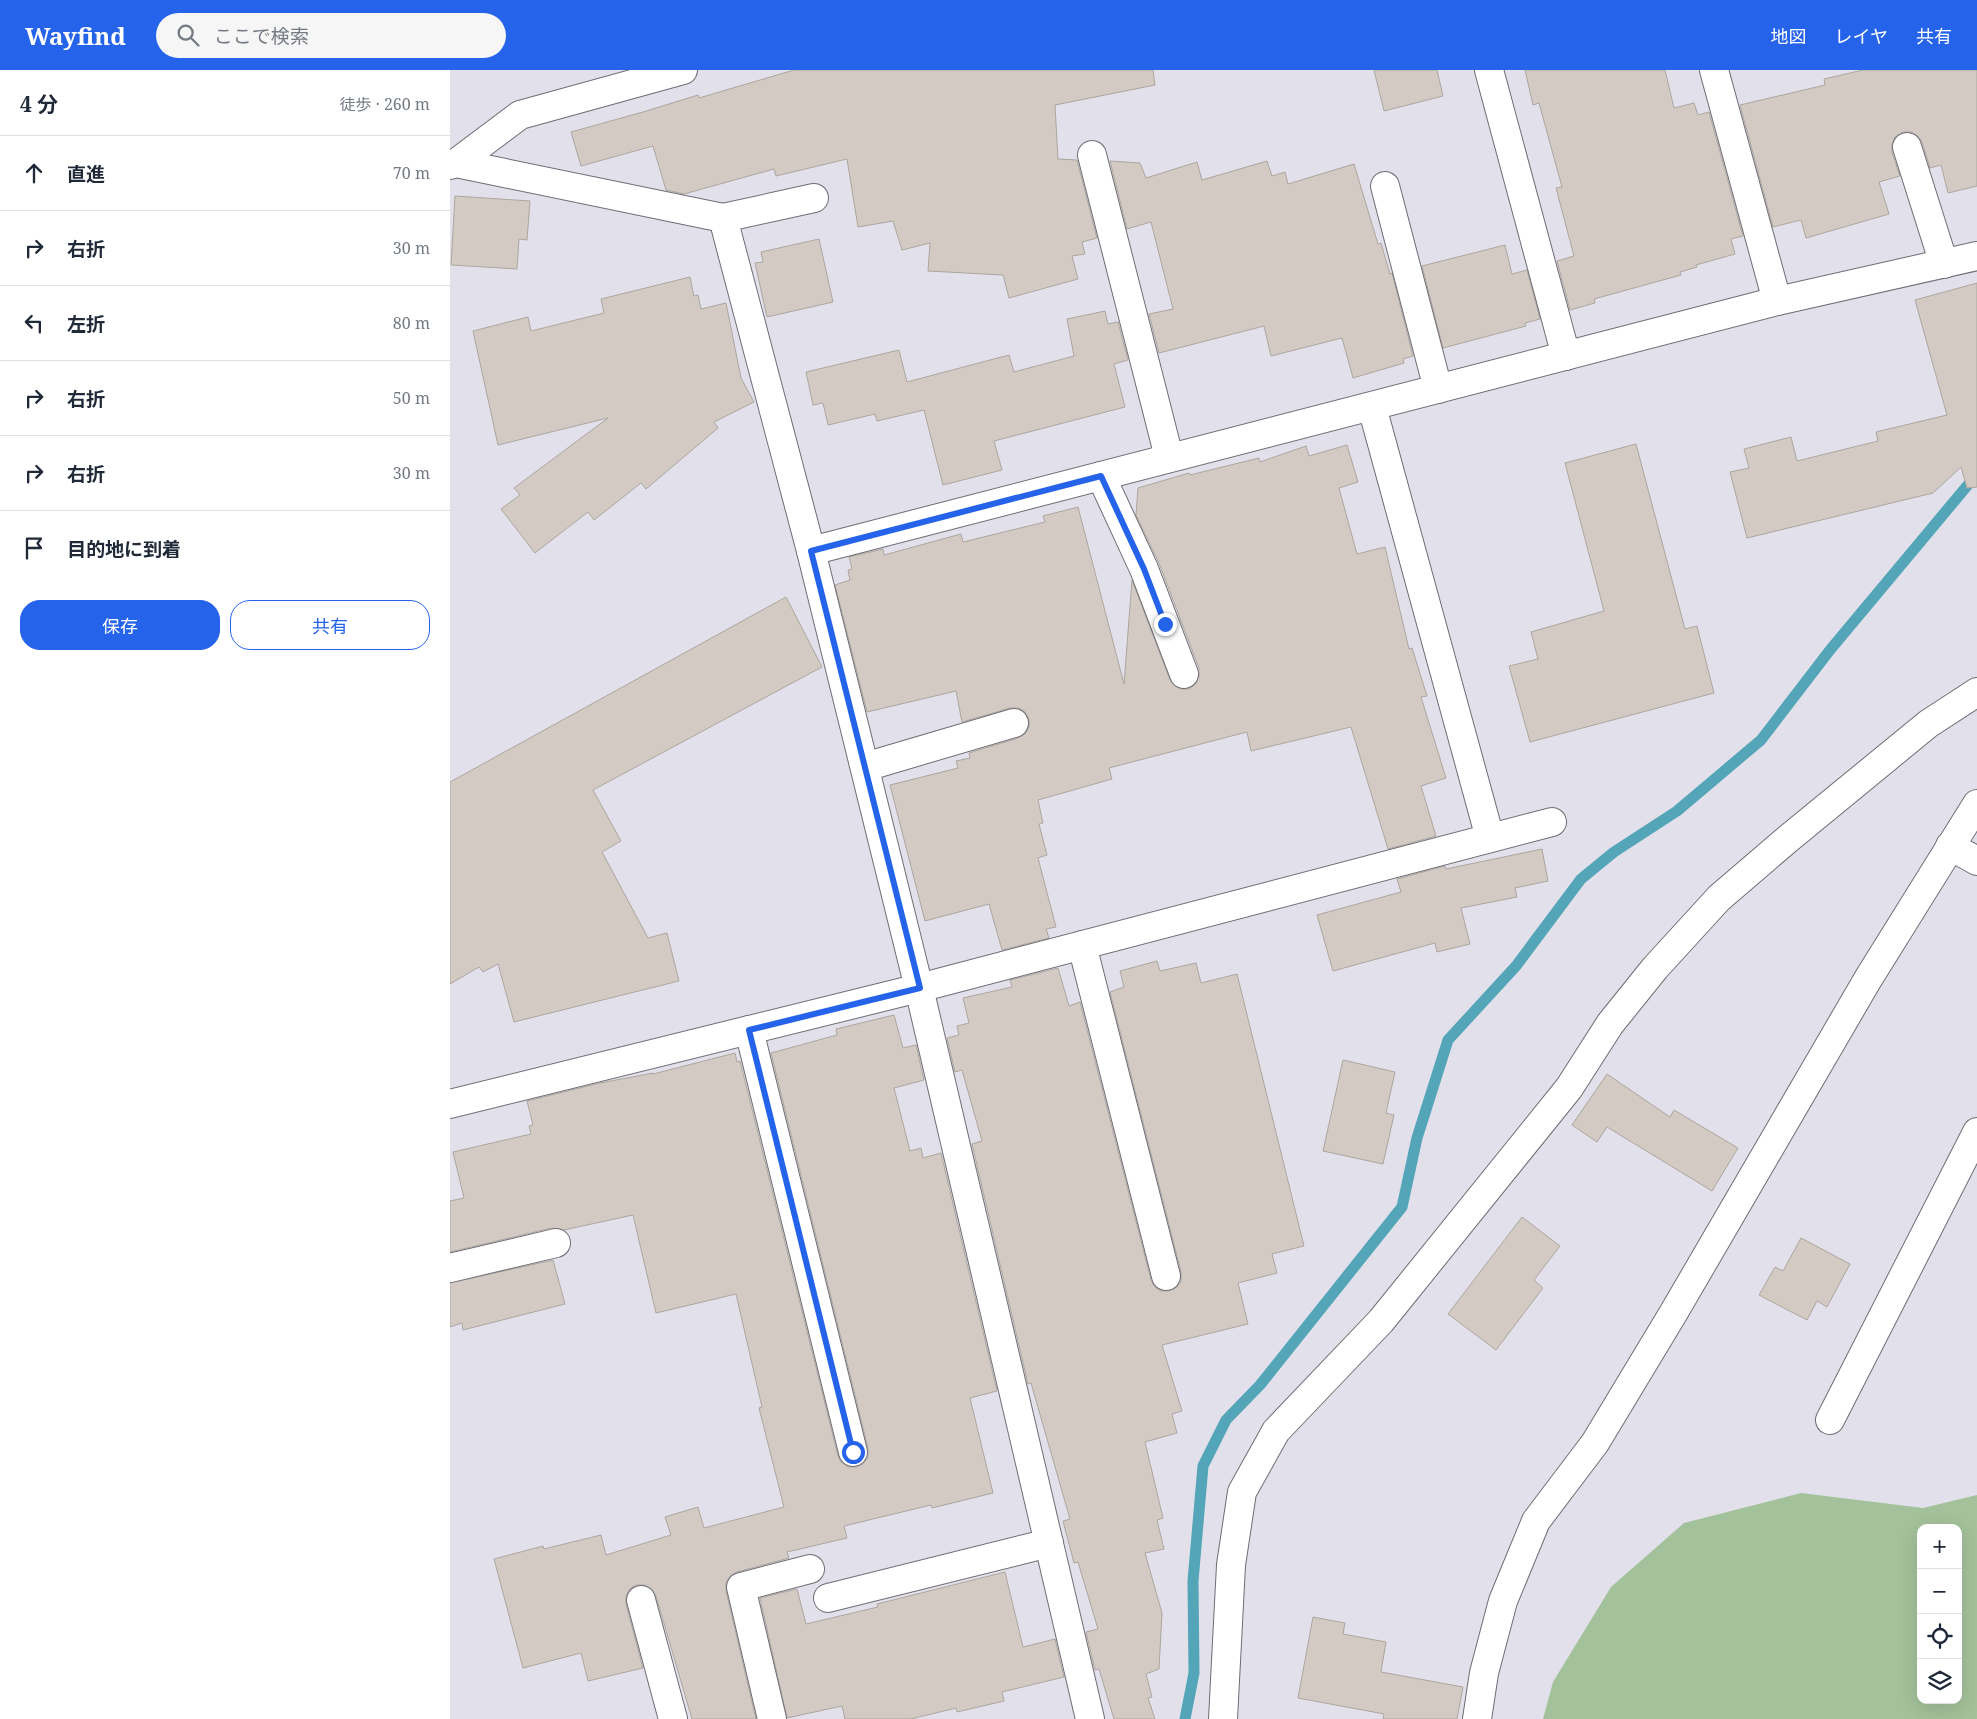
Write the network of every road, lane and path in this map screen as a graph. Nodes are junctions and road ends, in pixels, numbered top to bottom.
1 (683, 70) edge
2 (1489, 70) edge
3 (1714, 70) edge
4 (1907, 147) dead end
5 (1092, 155) dead end
6 (453, 164) edge
7 (1385, 186) dead end
8 (814, 198) dead end
9 (723, 218) junction
10 (1977, 256) edge
11 (1944, 264) junction
12 (1777, 301) junction
13 (1566, 356) junction
14 (1438, 389) junction
15 (1372, 407) junction
16 (1169, 458) junction
17 (1101, 476) junction
18 (811, 551) junction
19 (1184, 674) dead end
20 (1977, 692) edge
21 (1014, 723) dead end
22 (865, 767) junction
23 (1977, 804) edge
24 (1552, 822) dead end
25 (1490, 838) junction
26 (1950, 846) junction
27 (1977, 862) edge
28 (1082, 945) junction
29 (920, 988) junction
30 (749, 1030) junction
31 (450, 1104) edge
32 (1977, 1132) edge
33 (556, 1243) dead end
34 (450, 1268) edge
35 (1166, 1276) dead end
36 (1830, 1420) dead end
37 (853, 1452) dead end
38 (1049, 1543) junction
39 (810, 1569) dead end
40 (828, 1598) dead end
41 (641, 1600) dead end
42 (673, 1719) edge
43 (772, 1719) edge
44 (1090, 1719) edge
45 (1223, 1719) edge
46 (1477, 1719) edge

1 - 6 street
2 - 13 street
3 - 12 street
4 - 11 street
5 - 16 street
6 - 9 street
7 - 14 street
8 - 9 street
9 - 18 street
10 - 11 street
11 - 12 street
12 - 13 street
13 - 14 street
14 - 15 street
15 - 16 street
15 - 25 street
16 - 17 street
17 - 18 street
17 - 19 street
18 - 22 street
20 - 45 street
21 - 22 street
22 - 29 street
23 - 26 street
24 - 25 street
25 - 28 street
26 - 27 street
26 - 46 street
28 - 29 street
28 - 35 street
29 - 30 street
29 - 38 street
30 - 31 street
30 - 37 street
32 - 36 street
33 - 34 street
38 - 40 street
38 - 44 street
39 - 43 street
41 - 42 street

